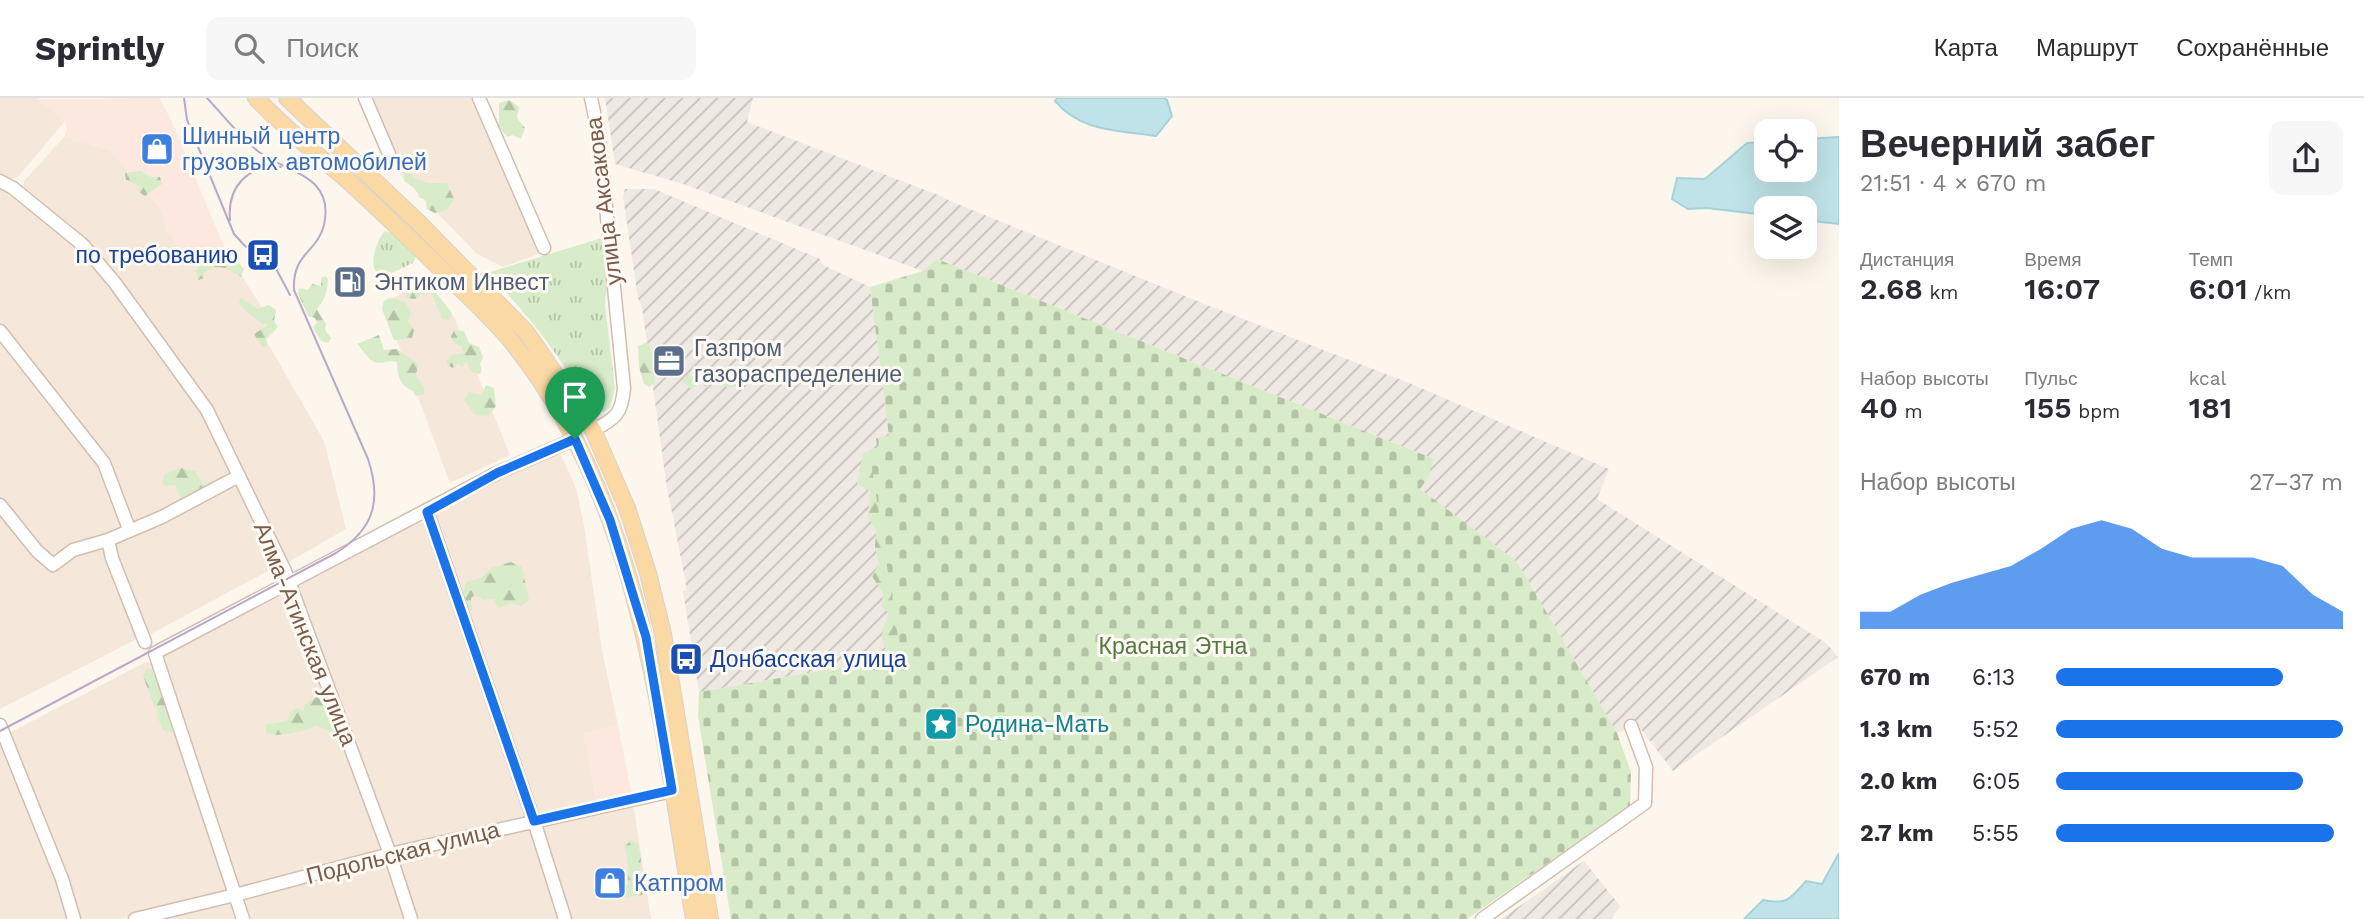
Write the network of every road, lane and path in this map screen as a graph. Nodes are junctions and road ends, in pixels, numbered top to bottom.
1 (256, 98) edge
2 (288, 98) edge
3 (365, 98) edge
4 (479, 98) edge
5 (591, 98) edge
6 (389, 154) dead end
7 (0, 181) edge
8 (544, 248) dead end
9 (0, 331) edge
10 (593, 430) junction
11 (575, 439) junction
12 (239, 476) junction
13 (0, 505) edge
14 (427, 512) junction
15 (129, 529) junction
16 (108, 540) junction
17 (289, 582) junction
18 (145, 642) dead end
19 (0, 725) edge
20 (1632, 726) dead end
21 (672, 790) junction
22 (534, 821) junction
23 (390, 854) junction
24 (235, 895) junction
25 (74, 919) edge
26 (135, 919) edge
27 (243, 919) edge
28 (411, 919) edge
29 (565, 919) edge
30 (694, 919) edge
31 (710, 919) edge
32 (1482, 919) edge

1 - 11 main road
2 - 10 main road
3 - 6 street
4 - 8 street
5 - 10 street, улица Аксакова
7 - 12 street, Алма-Атинская улица
9 - 15 street
10 - 11 main road
10 - 31 main road
11 - 14 street
11 - 21 main road
12 - 15 street
12 - 17 street, Алма-Атинская улица
13 - 16 street
14 - 17 street
14 - 22 street
15 - 16 street
16 - 18 street
17 - 23 street, Алма-Атинская улица
17 - 24 street
19 - 25 street
20 - 32 street
21 - 22 street, Подольская улица
21 - 30 main road
22 - 23 street, Подольская улица
22 - 29 street
23 - 24 street, Подольская улица
23 - 28 street, Алма-Атинская улица
24 - 26 street, Подольская улица
24 - 27 street

